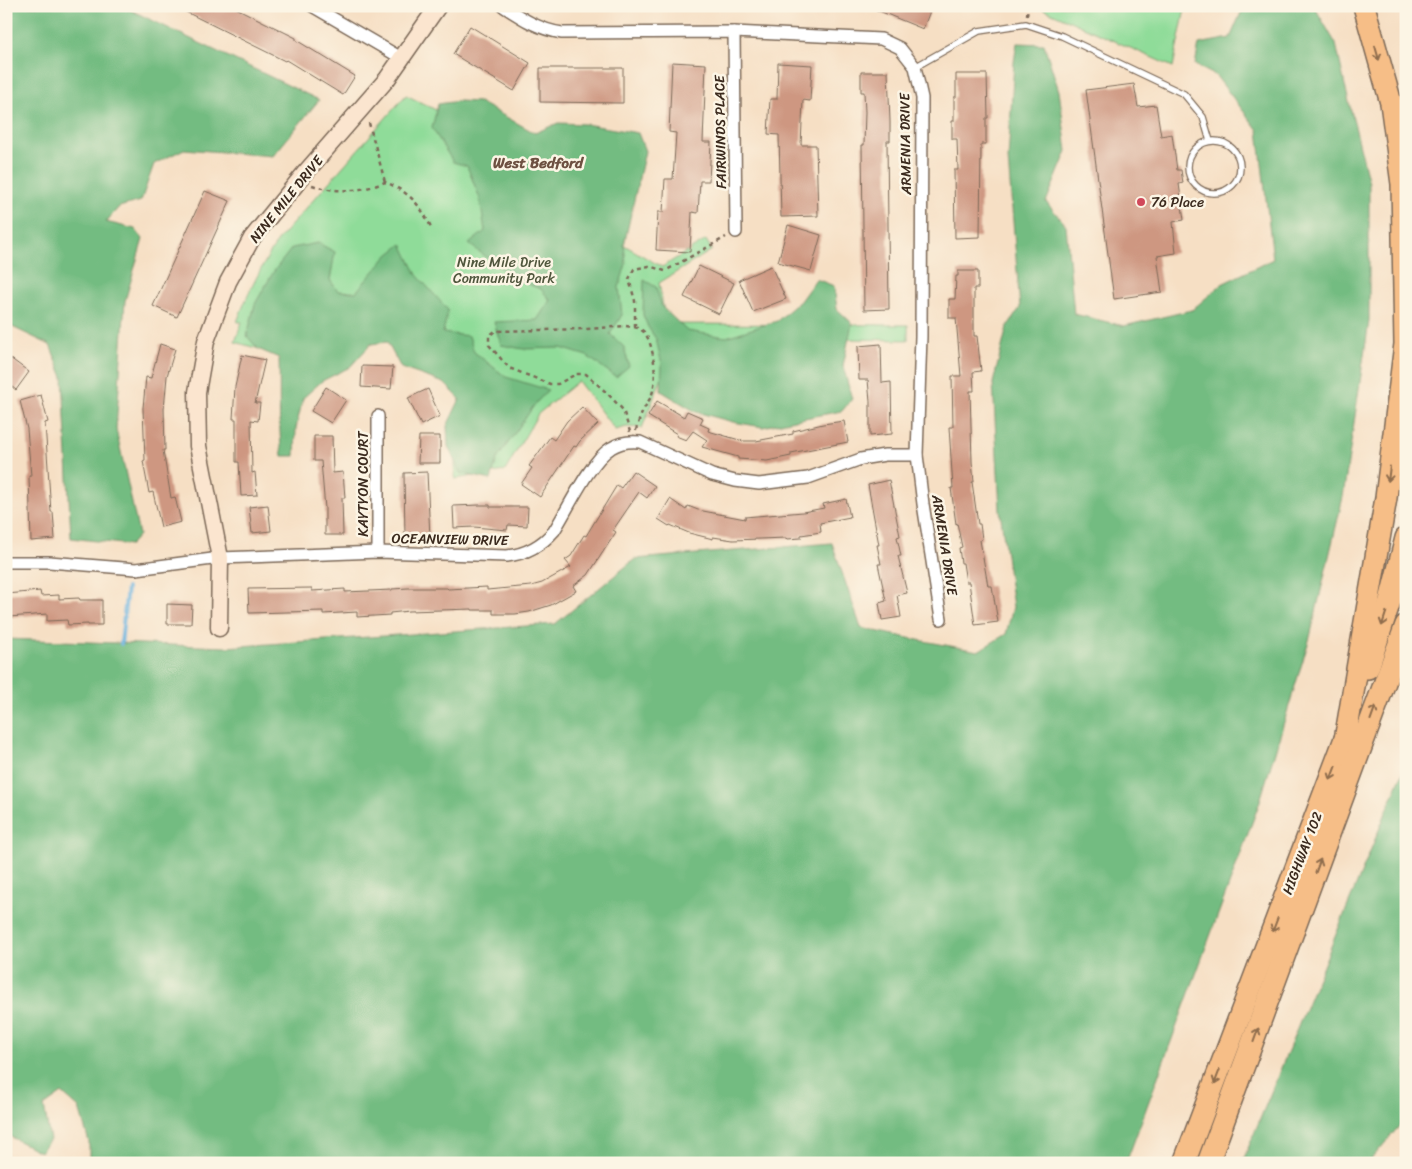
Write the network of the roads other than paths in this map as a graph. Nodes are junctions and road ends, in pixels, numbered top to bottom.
1 (312, 6) edge
2 (438, 6) edge
3 (503, 6) edge
4 (1364, 6) edge
5 (734, 32) junction
6 (403, 59) junction
7 (915, 67) junction
8 (1210, 141) junction
9 (736, 232) road end
10 (378, 416) dead end
11 (917, 455) junction
12 (1406, 538) edge
13 (378, 552) junction
14 (220, 558) junction
15 (6, 562) edge
16 (941, 619) dead end
17 (1406, 625) edge
18 (220, 628) dead end
19 (1345, 740) junction
20 (1184, 1163) edge
21 (1208, 1163) edge

1 - 6 street
2 - 6 street, NINE MILE DRIVE
3 - 5 street, ARMENIA DRIVE
4 -> 19 highway
5 - 7 street, ARMENIA DRIVE
5 - 9 street, FAIRWINDS PLACE
6 - 14 street, NINE MILE DRIVE
7 - 8 lane
7 - 11 street, ARMENIA DRIVE
8 - 8 lane
10 - 13 street, KAYTYON COURT
11 - 13 street, OCEANVIEW DRIVE
11 - 16 street, ARMENIA DRIVE
12 -> 19 highway, HIGHWAY 102
13 - 14 street, OCEANVIEW DRIVE
14 - 15 street, OCEANVIEW DRIVE
14 - 18 street, NINE MILE DRIVE
21 -> 17 highway, HIGHWAY 102
19 -> 20 highway, HIGHWAY 102

